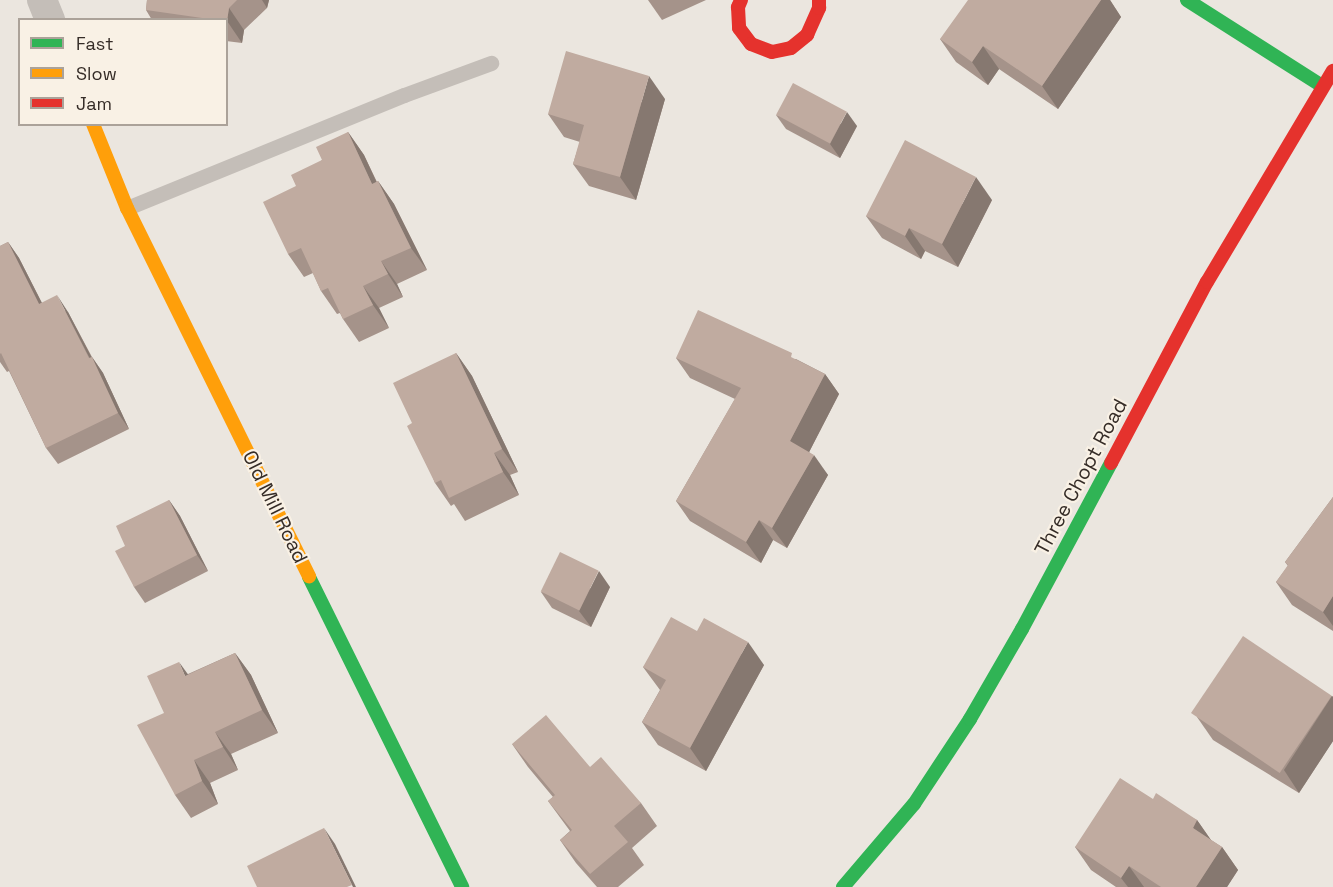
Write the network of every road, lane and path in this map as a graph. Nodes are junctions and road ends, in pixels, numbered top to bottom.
1 (42, 0) edge
2 (741, 0) edge
3 (819, 0) edge
4 (1187, 0) edge
5 (49, 18) edge
6 (491, 63) dead end
7 (1333, 71) edge
8 (1322, 86) junction
9 (94, 126) edge
10 (127, 208) junction
11 (462, 887) edge
12 (843, 887) edge

1 - 5 street
2 - 3 street
4 - 8 street
6 - 10 lane
7 - 8 street, Three Chopt Road
8 - 12 street, Three Chopt Road
9 - 10 street, Old Mill Road
10 - 11 street, Old Mill Road

